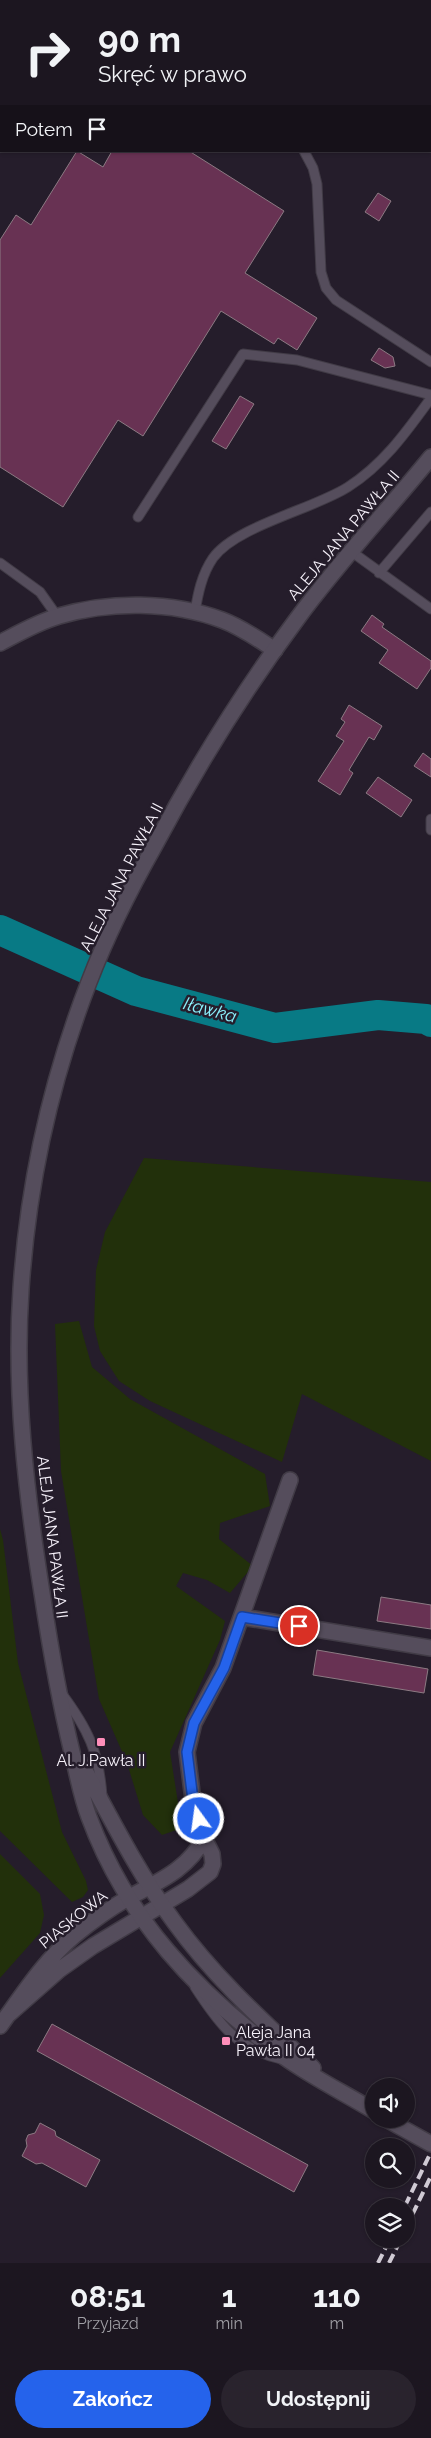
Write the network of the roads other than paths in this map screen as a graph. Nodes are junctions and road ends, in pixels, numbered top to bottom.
1 (305, 152) edge
2 (431, 362) edge
3 (431, 396) edge
4 (431, 457) edge
5 (431, 512) edge
6 (138, 517) dead end
7 (352, 552) junction
8 (0, 563) edge
9 (380, 573) junction
10 (431, 609) edge
11 (195, 612) junction
12 (58, 616) junction
13 (0, 643) edge
14 (275, 650) junction
15 (431, 819) edge
16 (431, 830) edge
17 (290, 1480) dead end
18 (242, 1617) junction
19 (431, 1648) edge
20 (56, 1688) junction
21 (70, 1742) junction
22 (103, 1804) junction
23 (204, 1838) junction
24 (150, 1886) junction
25 (128, 1898) junction
26 (162, 1905) junction
27 (141, 1918) junction
28 (4, 2020) edge
29 (333, 2086) junction
30 (365, 2106) edge
31 (402, 2128) edge
32 (431, 2144) edge

1 - 2 lane
3 - 6 lane
3 - 11 lane
4 - 7 main road, ALEJA JANA PAWŁA II
5 - 9 lane
7 - 9 lane
7 - 14 main road, ALEJA JANA PAWŁA II
8 - 12 lane
9 - 10 lane
11 - 12 main road
11 - 14 main road
12 - 13 main road
14 - 20 main road, ALEJA JANA PAWŁA II
15 - 16 lane
17 - 18 main road, PIASKOWA
18 - 19 main road
18 - 23 main road, PIASKOWA
20 - 21 main road, ALEJA JANA PAWŁA II
20 - 22 lane
21 - 22 main road, ALEJA JANA PAWŁA II
21 - 25 main road, ALEJA JANA PAWŁA II
22 - 24 main road, ALEJA JANA PAWŁA II
23 - 24 main road, PIASKOWA
23 - 26 main road, PIASKOWA
24 - 25 main road, PIASKOWA
24 - 26 main road, ALEJA JANA PAWŁA II
25 - 27 main road, ALEJA JANA PAWŁA II
25 - 28 main road, PIASKOWA
26 - 27 main road, PIASKOWA
26 - 29 main road, ALEJA JANA PAWŁA II
27 - 28 main road, PIASKOWA
27 - 29 main road, ALEJA JANA PAWŁA II
29 - 30 main road, ALEJA JANA PAWŁA II
31 - 32 main road

